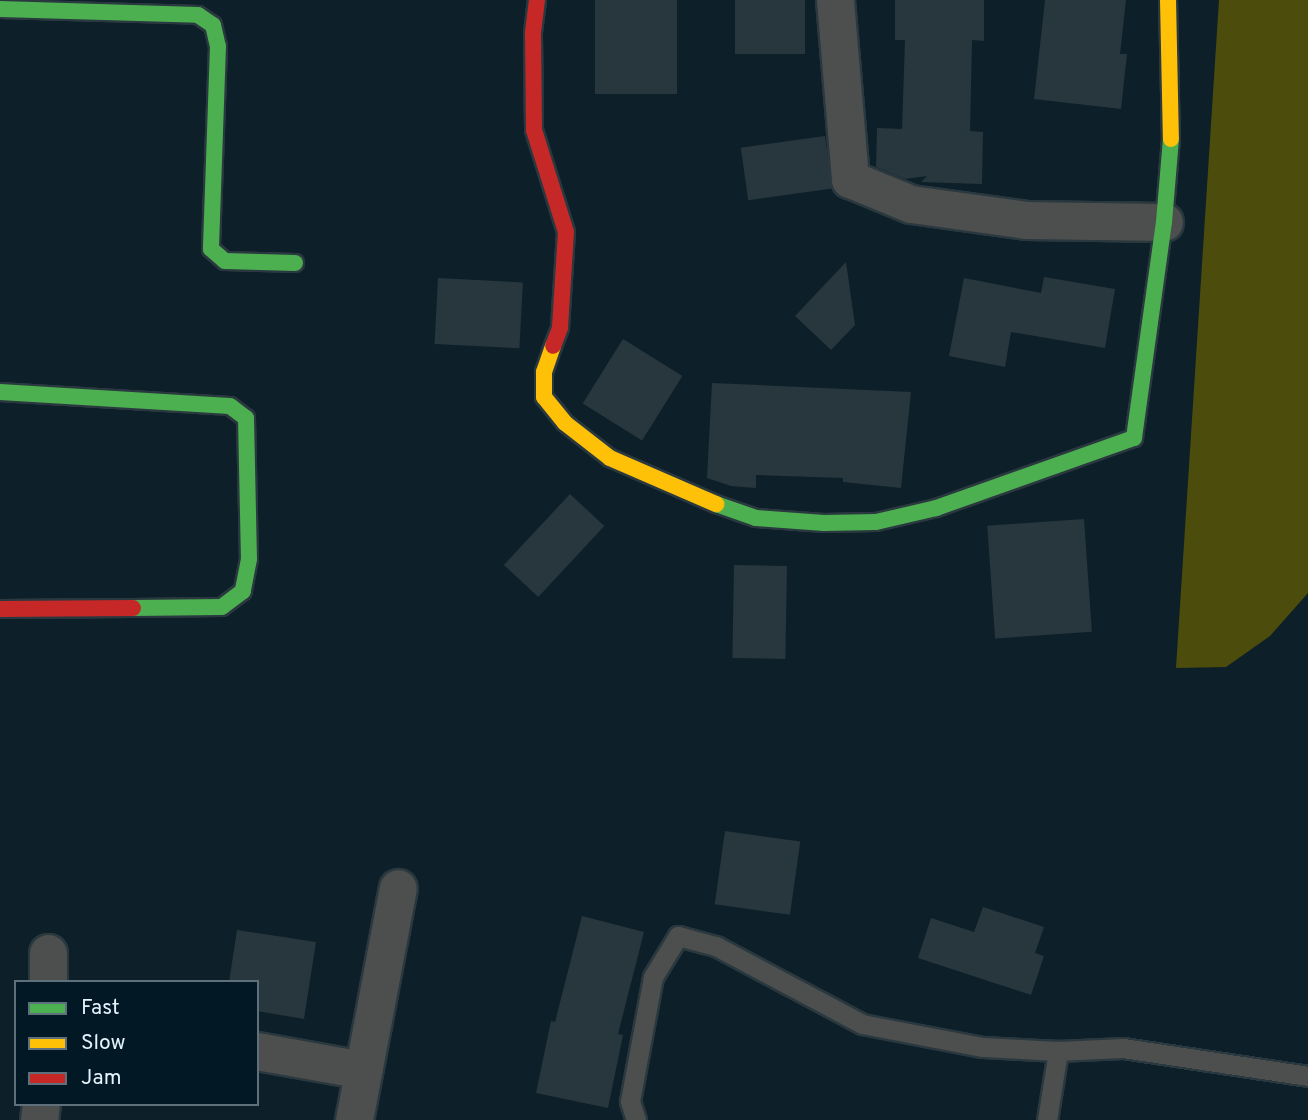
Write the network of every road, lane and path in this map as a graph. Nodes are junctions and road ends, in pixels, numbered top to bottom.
1 (537, 0) edge
2 (835, 0) edge
3 (1168, 0) edge
4 (0, 9) edge
5 (1164, 222) junction
6 (295, 263) dead end
7 (0, 392) edge
8 (0, 609) edge
9 (398, 888) dead end
10 (259, 1051) edge
11 (1058, 1051) junction
12 (363, 1070) junction
13 (1308, 1076) edge
14 (354, 1120) edge
15 (636, 1120) edge
16 (1047, 1120) edge

1 - 5 street
2 - 5 street
3 - 5 street
4 - 6 street
7 - 8 street
9 - 12 street
10 - 12 street
11 - 13 lane
11 - 15 lane
11 - 16 lane
12 - 14 street

